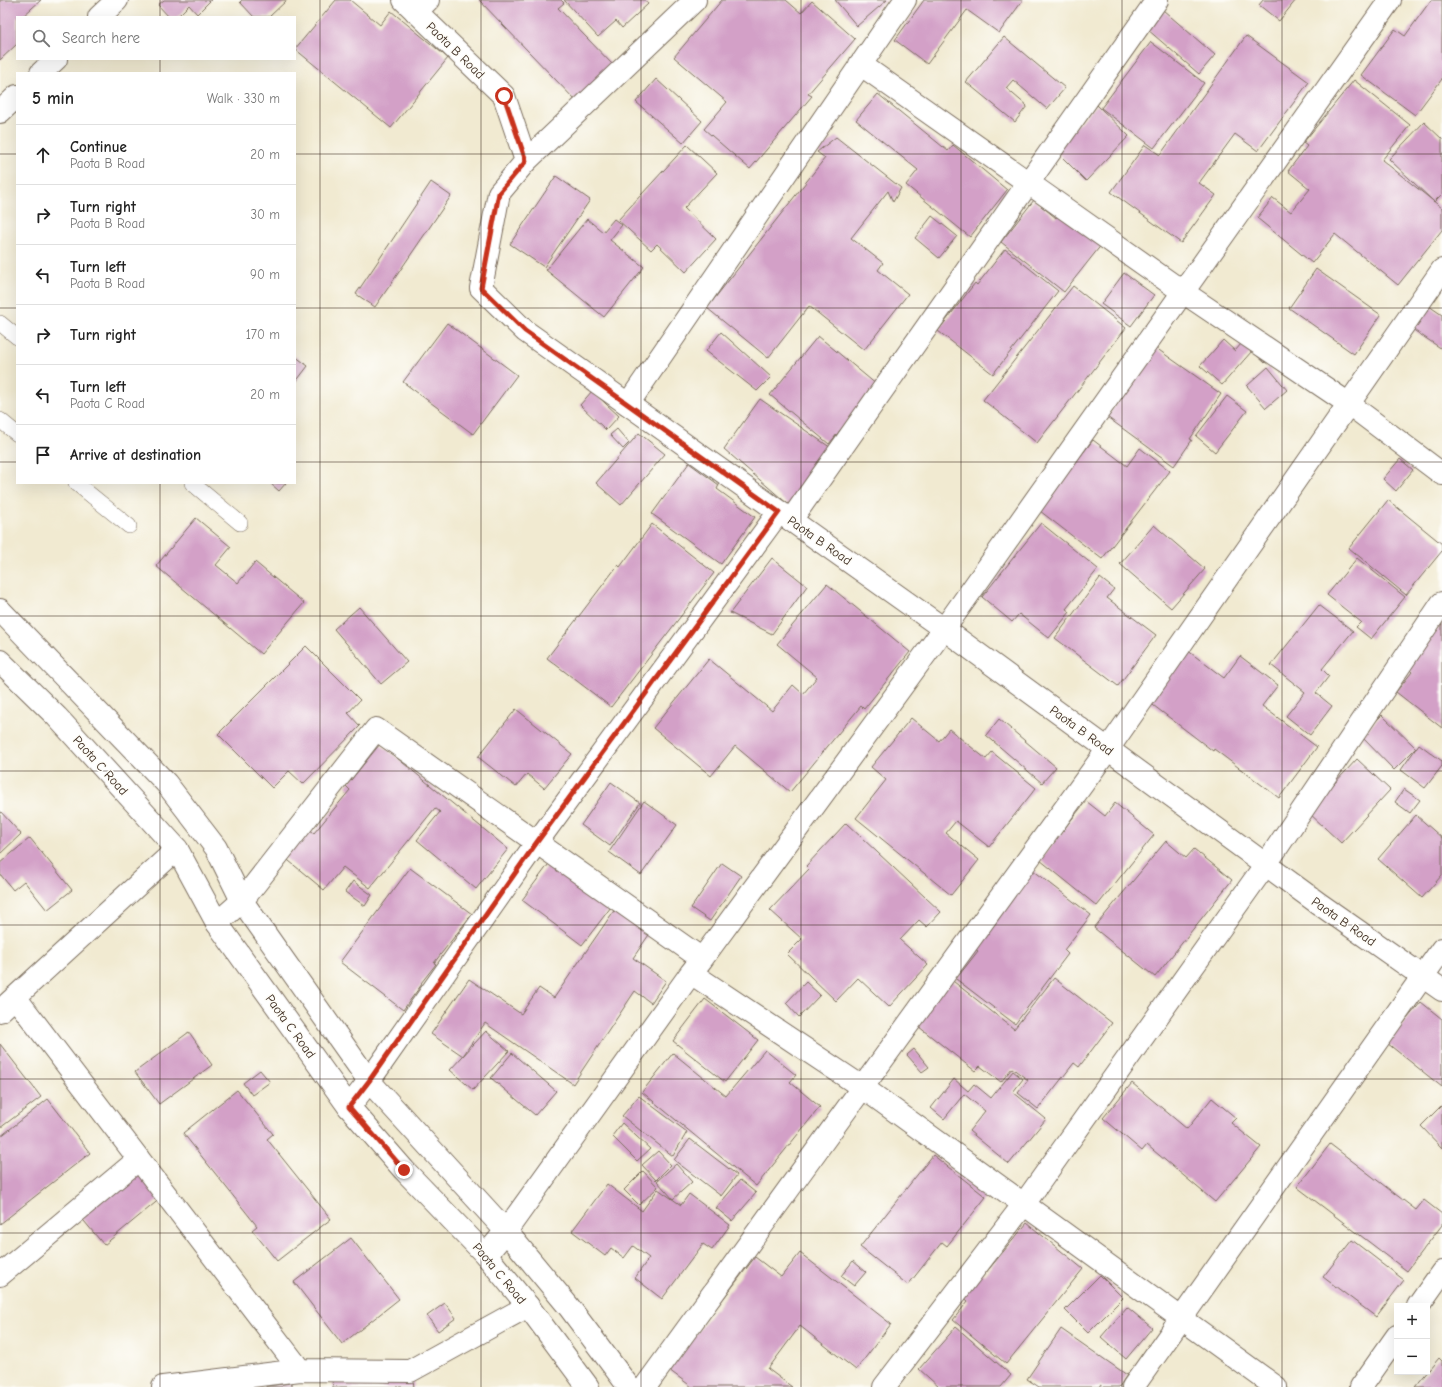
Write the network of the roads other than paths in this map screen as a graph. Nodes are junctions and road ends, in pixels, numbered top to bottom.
1 (117, 0) edge
2 (695, 0) edge
3 (904, 0) edge
4 (1157, 0) edge
5 (1390, 0) edge
6 (416, 4) edge
7 (100, 16) edge
8 (55, 60) edge
9 (860, 64) junction
10 (42, 72) edge
11 (16, 97) edge
12 (0, 112) edge
13 (526, 161) junction
14 (1028, 183) junction
15 (1442, 270) edge
16 (1183, 292) junction
17 (0, 323) edge
18 (16, 336) edge
19 (628, 404) junction
20 (1349, 404) junction
21 (0, 420) edge
22 (16, 433) edge
23 (1442, 474) edge
24 (77, 484) edge
25 (193, 484) edge
26 (785, 516) junction
27 (240, 523) dead end
28 (129, 526) dead end
29 (1442, 603) edge
30 (0, 610) edge
31 (944, 629) junction
32 (0, 661) edge
33 (1108, 749) junction
34 (537, 842) junction
35 (177, 849) junction
36 (1266, 864) junction
37 (242, 901) junction
38 (217, 923) junction
39 (1442, 949) edge
40 (697, 966) junction
41 (1423, 976) junction
42 (1442, 990) edge
43 (7, 1004) edge
44 (369, 1081) junction
45 (862, 1087) junction
46 (349, 1107) junction
47 (139, 1159) junction
48 (1024, 1204) junction
49 (506, 1231) junction
50 (486, 1255) junction
51 (1442, 1272) edge
52 (0, 1275) edge
53 (1420, 1303) edge
54 (528, 1306) junction
55 (1182, 1318) junction
56 (1395, 1339) edge
57 (300, 1370) junction
58 (163, 1387) edge
59 (588, 1387) edge
60 (629, 1387) edge
61 (645, 1387) edge
62 (884, 1387) edge
63 (1133, 1387) edge
64 (1276, 1387) edge
65 (1360, 1387) edge

1 - 7 street
2 - 13 street
3 - 9 street
4 - 14 street
5 - 16 street
6 - 13 street, Paota B Road
8 - 10 street
9 - 14 street
9 - 19 street
11 - 12 street
13 - 19 street, Paota B Road
14 - 16 street
14 - 26 street
15 - 20 street
16 - 20 street
16 - 31 street
17 - 18 lane
19 - 26 street, Paota B Road
20 - 23 street
20 - 33 street
21 - 22 lane
24 - 28 lane
25 - 27 lane
26 - 31 street, Paota B Road
26 - 34 street
29 - 36 street
30 - 37 street
31 - 33 street, Paota B Road
31 - 40 street
32 - 35 street, Paota C Road
33 - 36 street, Paota B Road
33 - 45 street
34 - 37 street
34 - 40 street
34 - 44 street
35 - 38 street, Paota C Road
35 - 43 street
36 - 41 street, Paota B Road
36 - 48 street
37 - 38 street
37 - 44 street
38 - 46 street, Paota C Road
39 - 41 street
40 - 45 street
40 - 49 street
41 - 42 street, Paota B Road
41 - 55 street
43 - 47 street
44 - 46 street
44 - 49 street
45 - 48 street
45 - 61 street
46 - 50 street, Paota C Road
47 - 52 street
47 - 57 street
48 - 55 street
48 - 62 street
49 - 50 street
49 - 60 street
50 - 54 street, Paota C Road
51 - 53 street
54 - 57 street
54 - 59 street, Paota C Road
55 - 63 street
55 - 64 street
56 - 65 street
57 - 58 street

